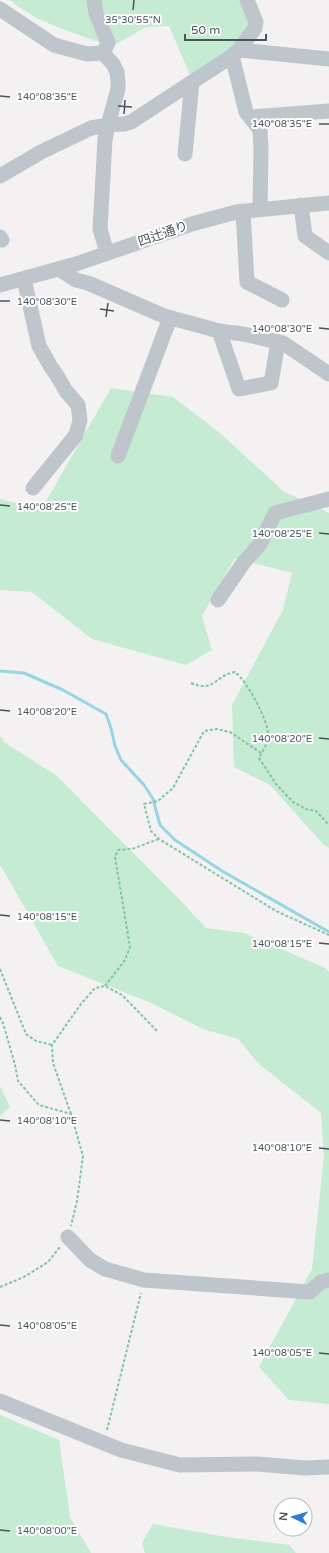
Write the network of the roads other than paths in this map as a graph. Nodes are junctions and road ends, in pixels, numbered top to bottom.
1 (94, 0) edge
2 (247, 0) edge
3 (0, 9) edge
4 (103, 53) junction
5 (235, 53) junction
6 (329, 59) edge
7 (192, 82) junction
8 (329, 111) edge
9 (252, 117) junction
10 (108, 125) junction
11 (185, 154) dead end
12 (0, 176) edge
13 (329, 203) edge
14 (301, 205) junction
15 (260, 209) junction
16 (243, 211) junction
17 (107, 253) junction
18 (329, 253) edge
19 (59, 269) junction
20 (24, 279) junction
21 (0, 285) edge
22 (282, 300) dead end
23 (170, 318) junction
24 (219, 331) junction
25 (278, 342) junction
26 (329, 374) edge
27 (118, 456) dead end
28 (33, 488) dead end
29 (329, 499) edge
30 (218, 600) dead end
31 (68, 1237) road end
32 (329, 1280) edge
33 (0, 1401) edge
34 (329, 1467) edge

1 - 4 street
2 - 5 street
3 - 4 street
4 - 10 street
5 - 6 street
5 - 7 street
5 - 9 street
7 - 10 street
7 - 11 street
8 - 9 street
9 - 15 street
10 - 12 street
10 - 17 street
13 - 14 street, 四辻通り
14 - 15 street, 四辻通り
14 - 18 street
15 - 16 street, 四辻通り
16 - 17 street, 四辻通り
16 - 22 street
17 - 19 street, 四辻通り
19 - 20 street, 四辻通り
19 - 23 street
20 - 21 street, 四辻通り
20 - 28 street
23 - 24 street
23 - 27 street
24 - 25 street
24 - 25 street
25 - 26 street
29 - 30 street
31 - 32 street
33 - 34 street

